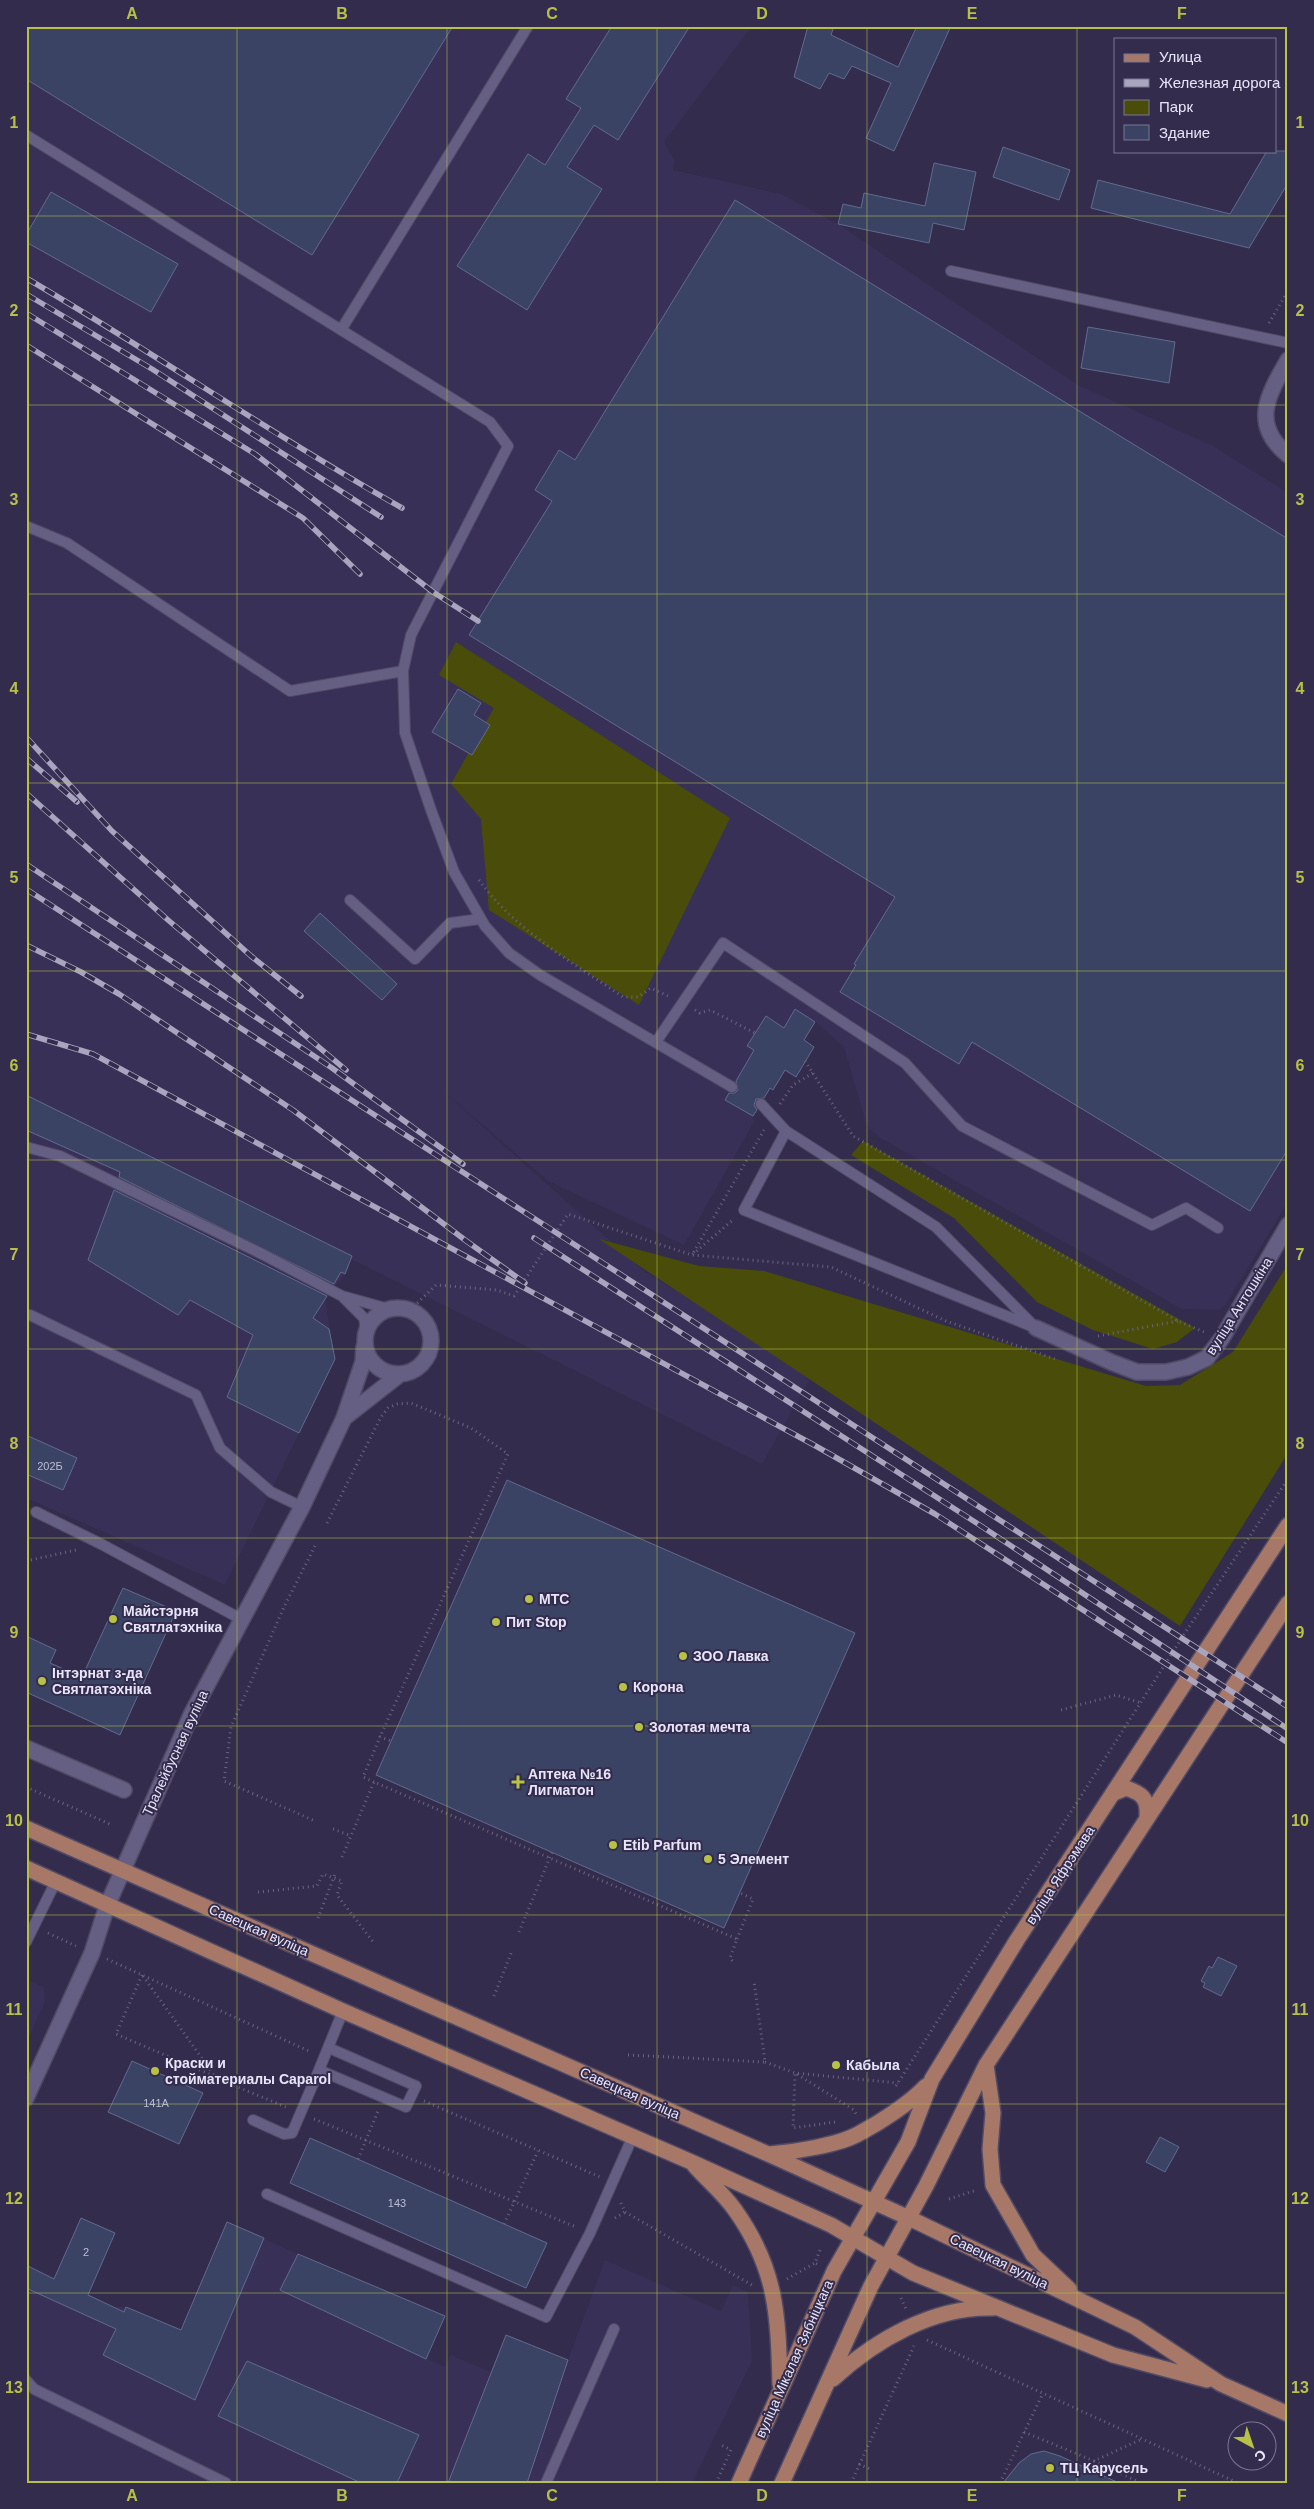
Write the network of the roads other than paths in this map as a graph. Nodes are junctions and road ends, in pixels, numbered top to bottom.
1 (528, 26) edge
2 (26, 135) edge
3 (951, 271) dead end
4 (341, 330) junction
5 (1288, 343) edge
6 (1288, 360) edge
7 (1288, 455) edge
8 (26, 526) edge
9 (403, 671) junction
10 (350, 900) dead end
11 (480, 919) junction
12 (656, 1042) junction
13 (732, 1087) dead end
14 (761, 1104) dead end
15 (786, 1131) junction
16 (26, 1146) edge
17 (1288, 1226) edge
18 (1218, 1228) dead end
19 (342, 1296) junction
20 (389, 1309) junction
21 (30, 1315) dead end
22 (1036, 1328) junction
23 (366, 1330) junction
24 (364, 1346) junction
25 (399, 1375) junction
26 (344, 1418) junction
27 (302, 1508) junction
28 (36, 1512) dead end
29 (1288, 1524) edge
30 (1288, 1603) edge
31 (241, 1619) junction
32 (26, 1748) edge
33 (124, 1790) dead end
34 (1114, 1793) junction
35 (1147, 1815) junction
36 (26, 1828) edge
37 (27, 1870) edge
38 (122, 1870) junction
39 (56, 1882) junction
40 (107, 1906) junction
41 (26, 1942) edge
42 (344, 2011) junction
43 (329, 2048) junction
44 (986, 2065) junction
45 (319, 2070) junction
46 (932, 2079) junction
47 (26, 2098) edge
48 (253, 2120) dead end
49 (633, 2136) junction
50 (768, 2154) junction
51 (689, 2161) junction
52 (267, 2194) dead end
53 (873, 2202) junction
54 (909, 2218) junction
55 (853, 2238) junction
56 (887, 2258) junction
57 (1092, 2306) junction
58 (998, 2308) junction
59 (614, 2329) dead end
60 (26, 2380) edge
61 (828, 2384) junction
62 (1221, 2384) junction
63 (780, 2387) junction
64 (1288, 2414) edge
65 (226, 2483) edge
66 (546, 2483) edge
67 (739, 2483) edge
68 (782, 2483) edge

1 - 4 lane
2 - 4 lane
3 - 5 lane
4 - 9 lane
6 - 7 street
8 - 9 lane
9 - 11 lane
10 - 11 lane
11 - 12 lane
12 - 13 lane
12 - 18 lane
14 - 15 lane
15 - 22 lane
15 - 22 lane
16 - 19 lane
17 - 22 street, вуліца Антошкіна
19 - 20 lane
19 - 23 lane
20 - 23 street
20 - 25 street
21 - 27 lane
23 - 24 street
24 - 25 street
24 - 26 street, Тралейбусная вуліца
25 - 26 street, Тралейбусная вуліца
26 - 27 street, Тралейбусная вуліца
27 - 31 street, Тралейбусная вуліца
28 - 31 lane
29 - 34 main road, вуліца Яфрэмава
30 - 35 main road
31 - 38 street, Тралейбусная вуліца
32 - 33 street
34 - 35 main road
34 - 46 main road, вуліца Яфрэмава
35 - 44 main road
36 - 38 main road, Савецкая вуліца
37 - 39 main road, Савецкая вуліца
38 - 40 street, Тралейбусная вуліца
38 - 50 main road, Савецкая вуліца
39 - 40 main road, Савецкая вуліца
39 - 41 lane
40 - 42 main road, Савецкая вуліца
40 - 47 street, Тралейбусная вуліца
42 - 43 lane
42 - 49 main road, Савецкая вуліца
43 - 45 lane
43 - 45 lane
44 - 54 main road
44 - 57 main road
45 - 48 lane
46 - 50 main road
46 - 53 main road, вуліца Яфрэмава
49 - 51 main road, Савецкая вуліца
49 - 52 lane
50 - 53 main road, Савецкая вуліца
51 - 55 main road, Савецкая вуліца
51 - 63 main road
53 - 54 main road, Савецкая вуліца
53 - 55 main road, вуліца Яфрэмава
54 - 56 main road
54 - 57 main road, Савецкая вуліца
55 - 56 main road, Савецкая вуліца
55 - 63 main road, вуліца Мікалая Зябніцкага
56 - 58 main road, Савецкая вуліца
56 - 61 main road
57 - 62 main road, Савецкая вуліца
58 - 61 main road
58 - 62 main road, Савецкая вуліца
59 - 66 lane
60 - 65 lane
61 - 68 main road
62 - 64 main road, Савецкая вуліца
63 - 67 main road, вуліца Мікалая Зябніцкага

